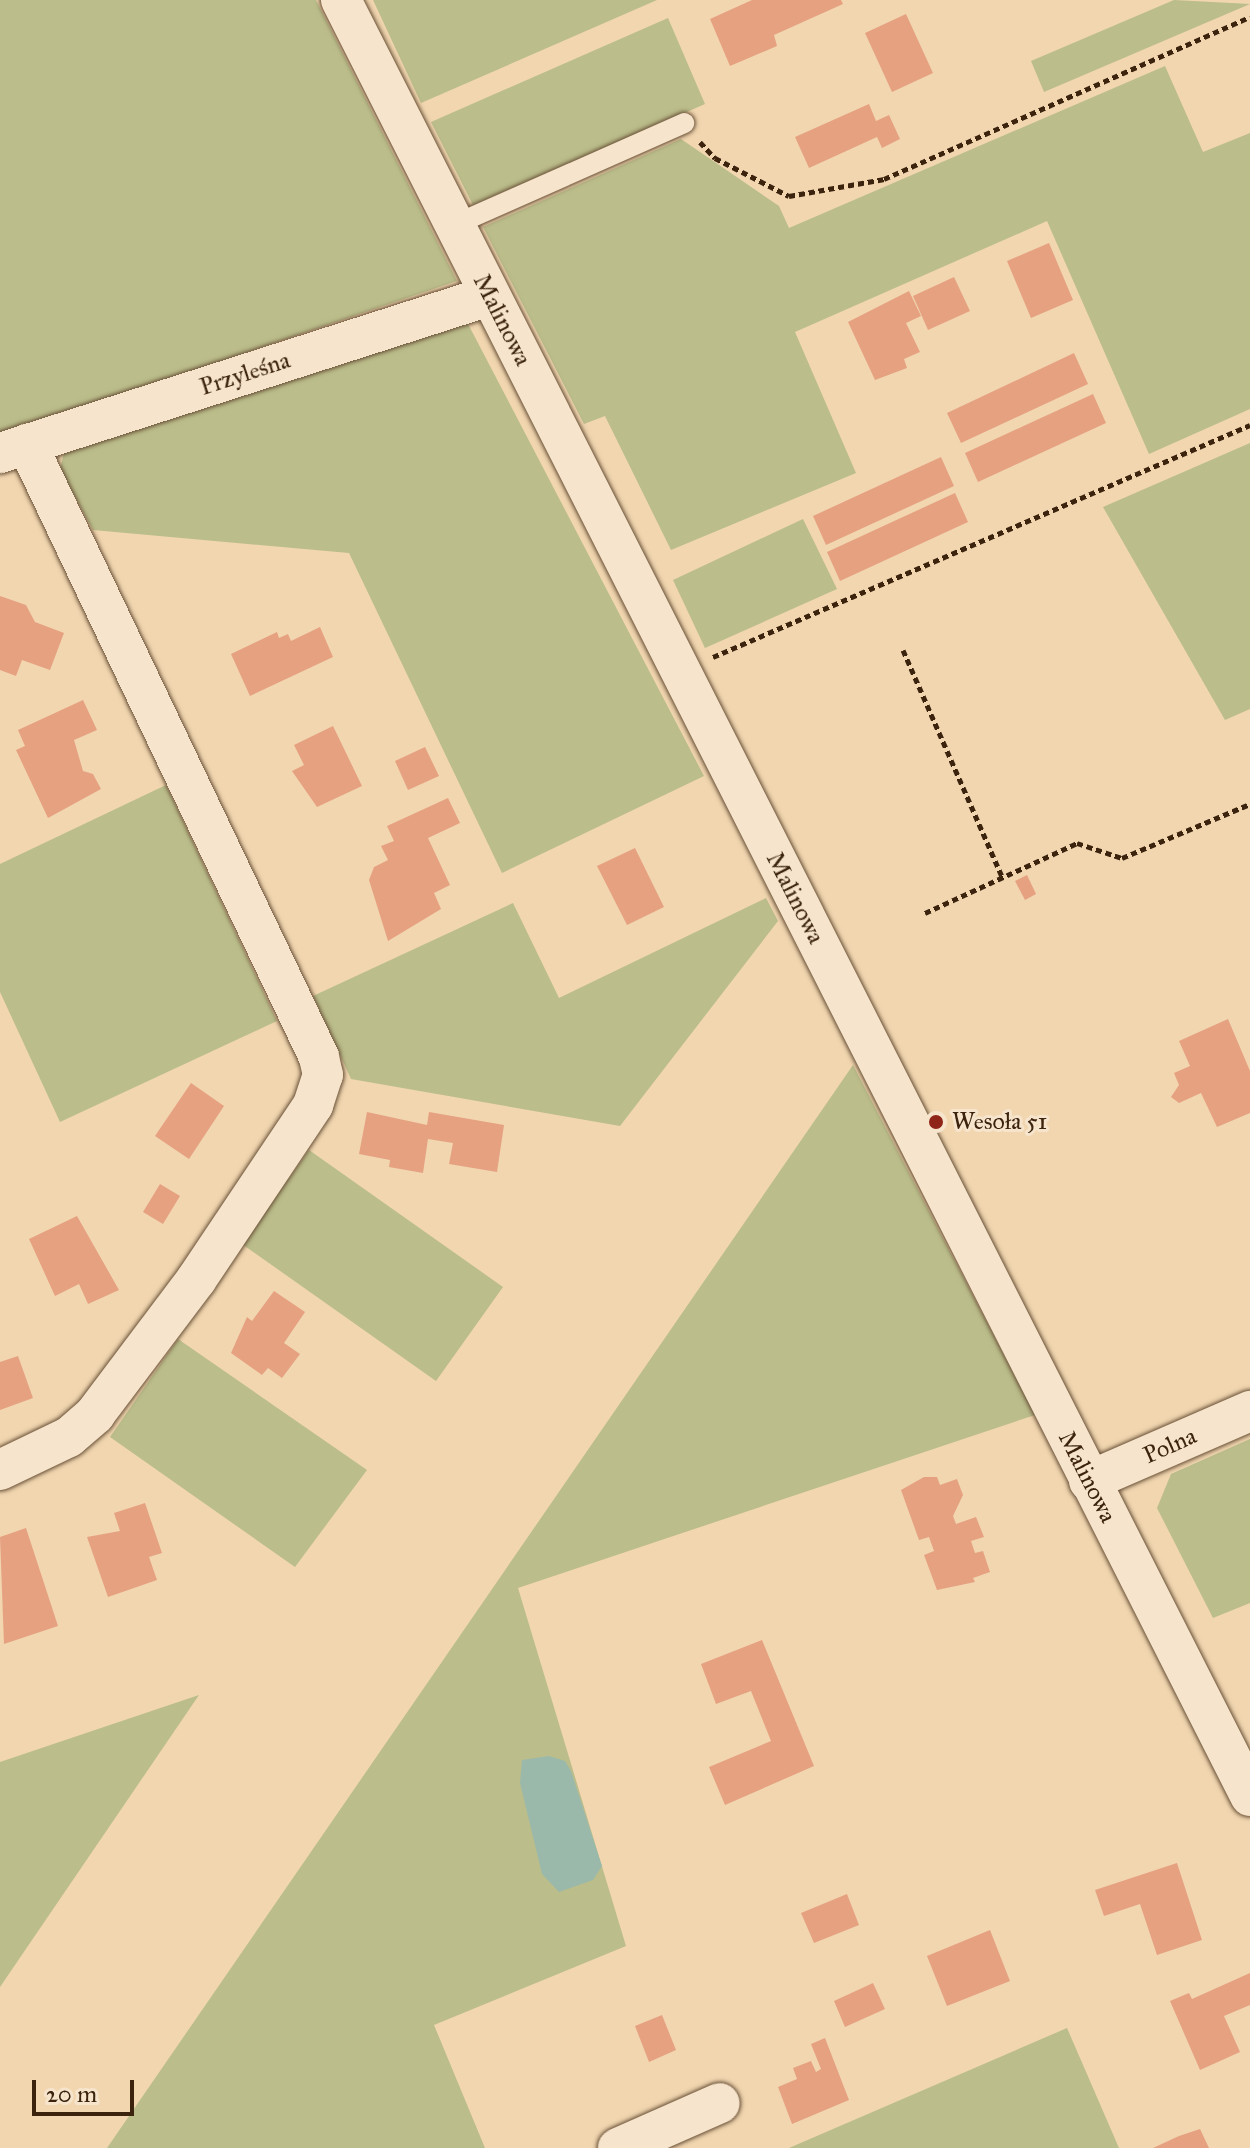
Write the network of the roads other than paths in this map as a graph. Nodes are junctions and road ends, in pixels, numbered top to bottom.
1 (341, 0) edge
2 (684, 123) road end
3 (452, 226) junction
4 (489, 296) junction
5 (13, 448) edge
6 (1250, 1411) edge
7 (0, 1470) edge
8 (1089, 1481) junction
9 (1250, 1796) edge
10 (720, 2103) dead end
11 (618, 2148) edge

1 - 3 street, Malinowa
2 - 3 lane
3 - 4 street, Malinowa
4 - 5 street, Przyleśna
4 - 8 street, Malinowa
5 - 7 street
6 - 8 street, Polna
8 - 9 street, Malinowa
10 - 11 street

